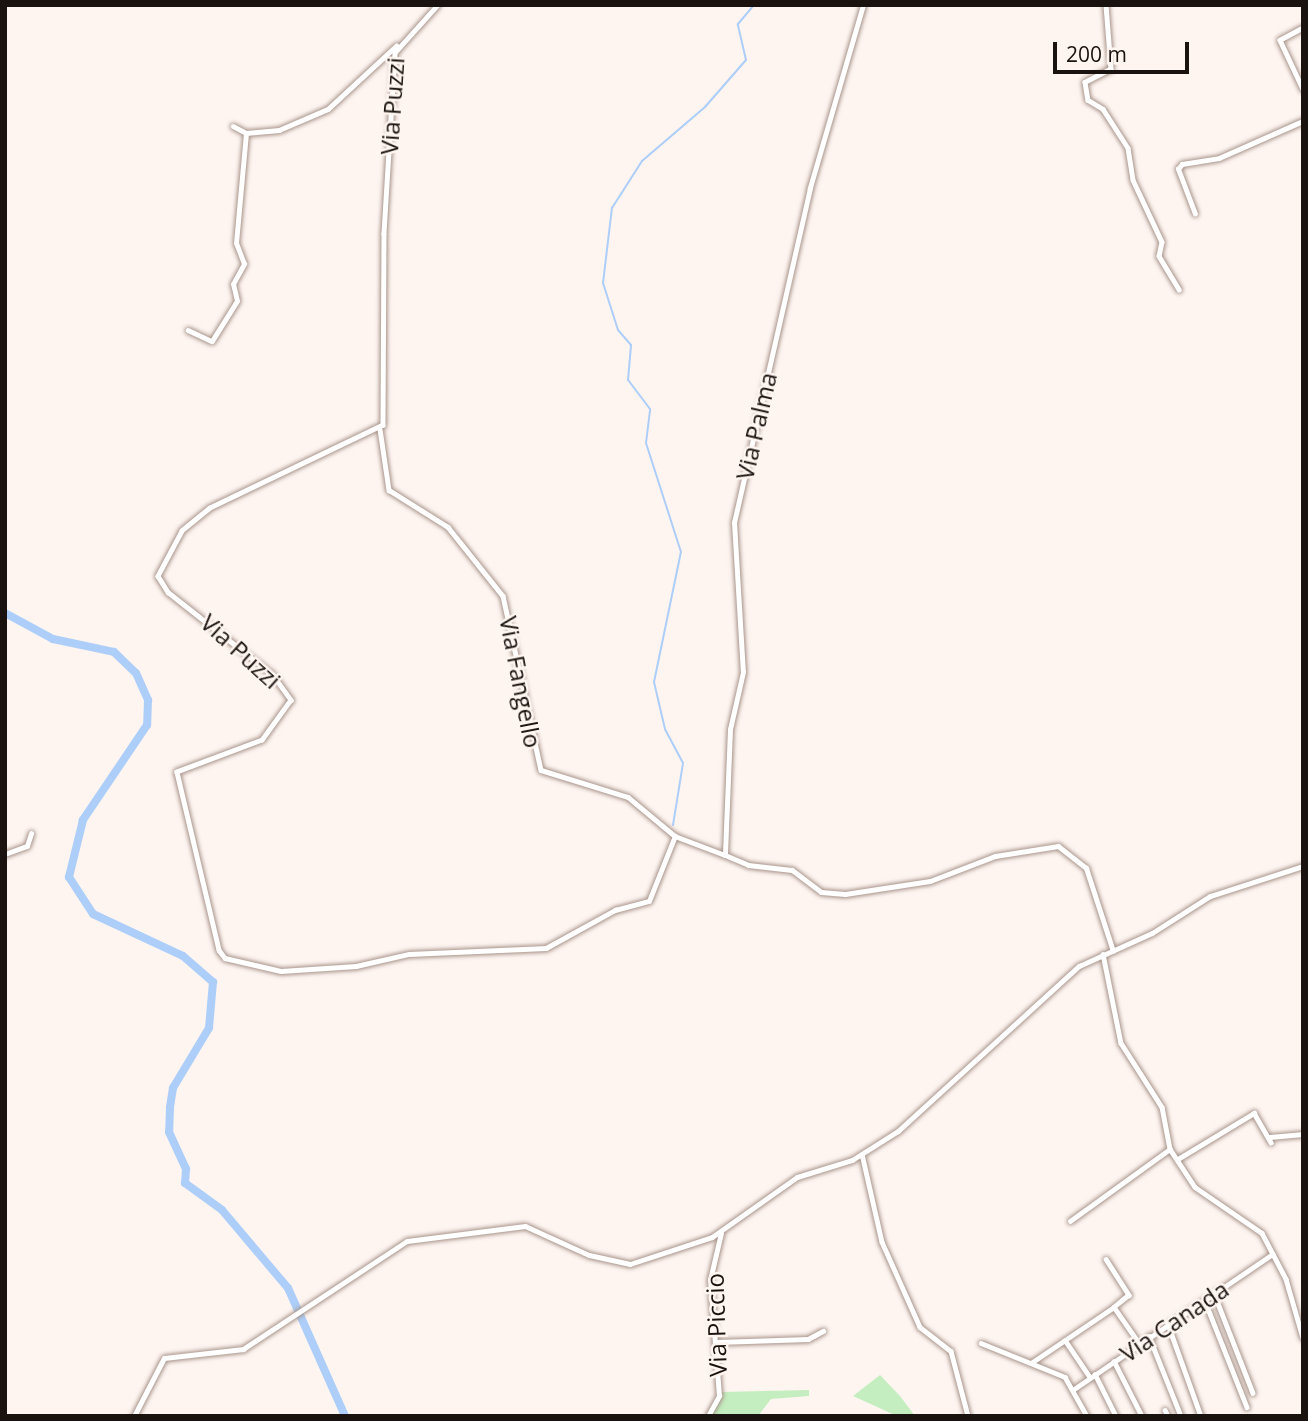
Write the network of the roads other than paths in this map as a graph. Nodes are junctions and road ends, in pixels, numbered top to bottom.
1 (438, 5) edge
2 (863, 5) edge
3 (1106, 5) edge
4 (1303, 28) edge
5 (397, 46) junction
6 (1303, 89) edge
7 (1303, 121) edge
8 (233, 125) dead end
9 (246, 133) junction
10 (1195, 214) dead end
11 (1179, 289) dead end
12 (188, 330) dead end
13 (380, 428) junction
14 (31, 834) dead end
15 (675, 836) junction
16 (5, 854) edge
17 (725, 855) junction
18 (1303, 866) edge
19 (1114, 951) junction
20 (1104, 954) junction
21 (1303, 1134) edge
22 (1170, 1149) junction
23 (862, 1154) junction
24 (1178, 1159) junction
25 (1070, 1221) dead end
26 (720, 1233) junction
27 (1273, 1254) junction
28 (1106, 1259) dead end
29 (1214, 1293) junction
30 (1205, 1301) junction
31 (1114, 1307) junction
32 (1168, 1324) junction
33 (823, 1331) dead end
34 (1149, 1336) junction
35 (1303, 1338) edge
36 (1065, 1340) junction
37 (717, 1342) junction
38 (981, 1343) dead end
39 (1139, 1343) junction
40 (1114, 1361) junction
41 (1031, 1363) junction
42 (1093, 1376) junction
43 (1074, 1389) junction
44 (1254, 1393) dead end
45 (1247, 1407) dead end
46 (1165, 1410) dead end
47 (134, 1416) edge
48 (708, 1416) edge
49 (968, 1416) edge
50 (1087, 1416) edge
51 (1116, 1416) edge
52 (1142, 1416) edge
53 (1168, 1416) edge
54 (1181, 1416) edge
55 (1201, 1416) edge

1 - 5 street, Via Puzzi
2 - 17 street, Via Palma
3 - 11 street
4 - 6 street
5 - 9 street
5 - 13 street, Via Puzzi
7 - 10 street
8 - 9 street
9 - 12 street
13 - 15 street, Via Fangello
13 - 15 street, Via Puzzi
14 - 16 street
15 - 17 street, Via Fangello
17 - 19 street, Via Fangello
18 - 19 street
19 - 20 street
20 - 22 street
20 - 23 street
21 - 24 street
22 - 24 street
22 - 25 street
23 - 26 street
23 - 49 street
24 - 27 street
26 - 37 street, Via Piccio
26 - 47 street
27 - 29 street, Via Canada
27 - 35 street
28 - 31 street
29 - 30 street, Via Canada
29 - 44 street
30 - 32 street, Via Canada
30 - 45 street
31 - 36 street
31 - 39 street
32 - 34 street, Via Canada
32 - 55 street
33 - 37 street
34 - 39 street, Via Canada
34 - 54 street
36 - 41 street
36 - 42 street
37 - 48 street, Via Piccio
38 - 41 street
39 - 40 street, Via Canada
40 - 42 street, Via Canada
40 - 52 street
41 - 43 street
42 - 43 street, Via Canada
42 - 51 street
43 - 50 street
46 - 53 street

